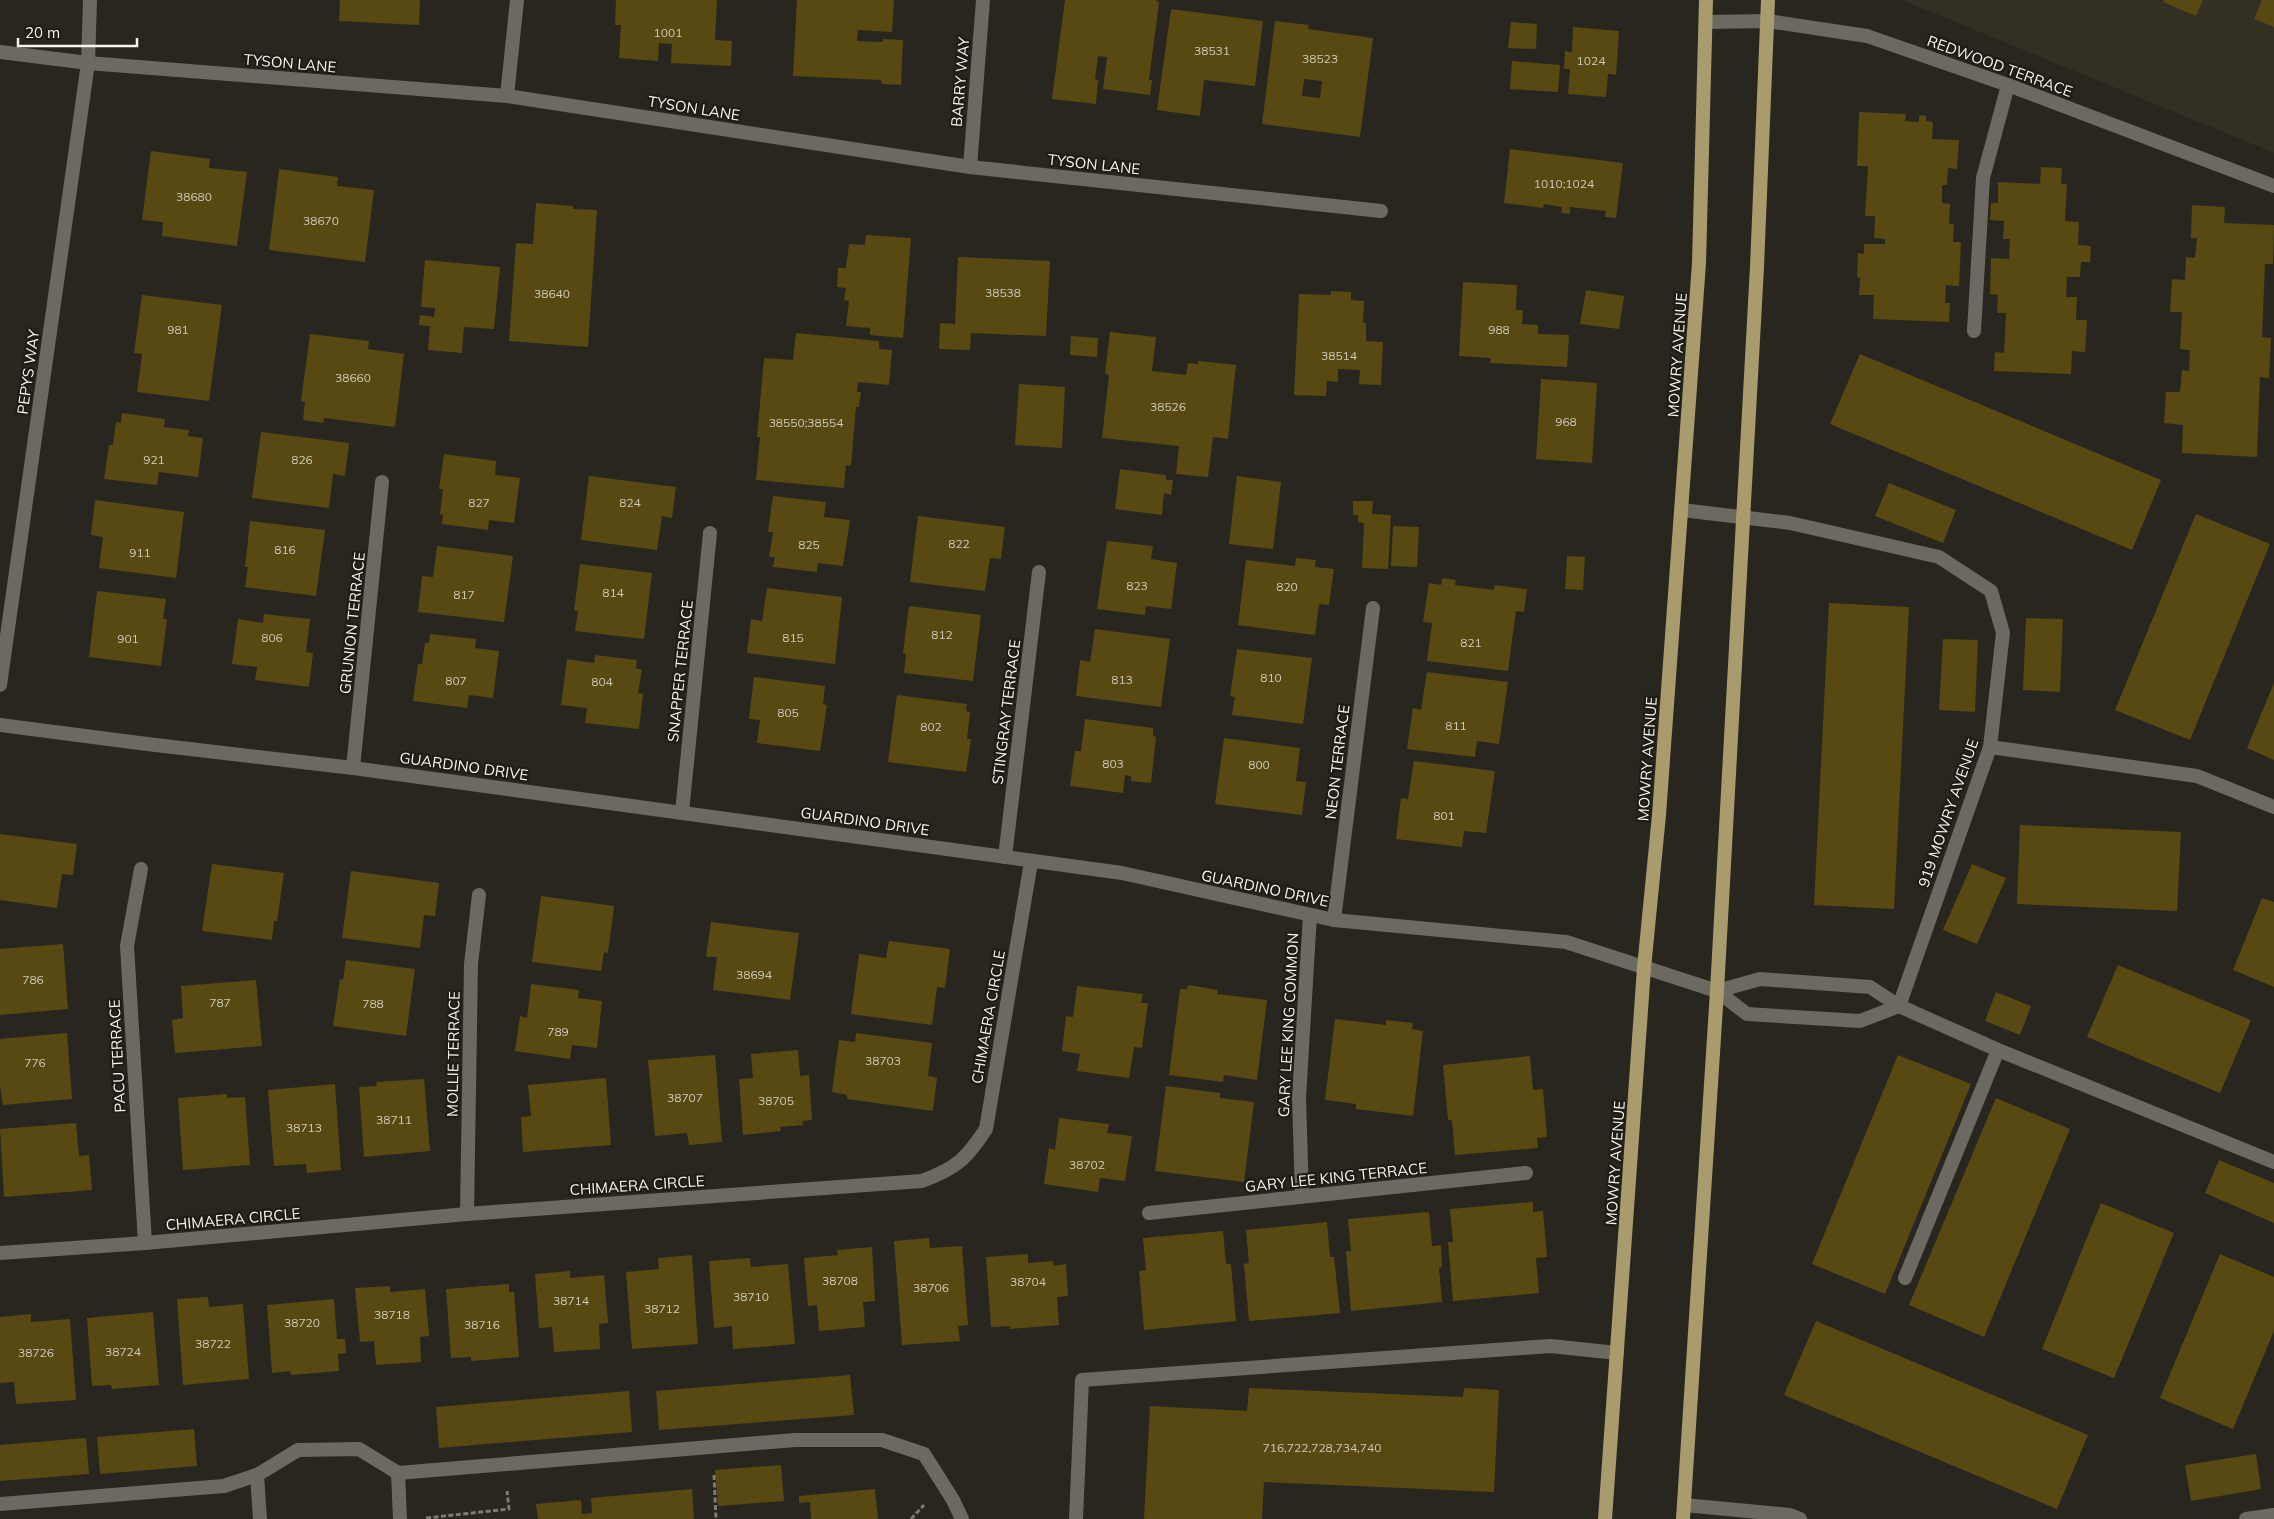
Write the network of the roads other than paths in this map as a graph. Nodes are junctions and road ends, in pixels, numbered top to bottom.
1 (90, 0) edge
2 (517, 0) edge
3 (983, 0) edge
4 (1706, 0) edge
5 (1768, 0) edge
6 (1706, 22) junction
7 (1768, 22) junction
8 (0, 52) edge
9 (88, 63) junction
10 (2008, 85) junction
11 (507, 96) junction
12 (970, 167) junction
13 (2274, 186) edge
14 (1381, 211) dead end
15 (1974, 331) dead end
16 (382, 482) dead end
17 (1682, 510) junction
18 (1743, 516) junction
19 (710, 534) dead end
20 (1039, 572) dead end
21 (1373, 608) dead end
22 (0, 686) edge
23 (0, 724) edge
24 (1990, 746) junction
25 (353, 768) junction
26 (2274, 808) edge
27 (682, 812) junction
28 (1005, 857) junction
29 (1031, 862) junction
30 (141, 869) dead end
31 (479, 895) dead end
32 (1310, 915) junction
33 (1334, 920) junction
34 (1644, 968) junction
35 (1717, 991) junction
36 (1899, 1006) junction
37 (1998, 1050) junction
38 (2274, 1162) edge
39 (1526, 1173) dead end
40 (1302, 1196) junction
41 (1149, 1213) dead end
42 (467, 1214) junction
43 (145, 1243) junction
44 (0, 1253) edge
45 (1905, 1278) dead end
46 (1617, 1353) junction
47 (398, 1473) junction
48 (257, 1475) junction
49 (0, 1504) edge
50 (1684, 1504) junction
51 (2274, 1515) edge
52 (260, 1519) edge
53 (400, 1519) edge
54 (962, 1519) edge
55 (1076, 1519) edge
56 (1605, 1519) edge
57 (1683, 1519) edge
58 (1800, 1519) edge
59 (2246, 1519) edge

1 - 9 street, PEPYS WAY
2 - 11 street
3 - 12 street, BARRY WAY
4 - 6 main road, MOWRY AVENUE
5 - 7 main road
6 - 7 street, REDWOOD TERRACE
6 - 17 main road, MOWRY AVENUE
7 - 10 street, REDWOOD TERRACE
7 - 18 main road
8 - 9 street, TYSON LANE
9 - 11 street, TYSON LANE
9 - 22 street, PEPYS WAY
10 - 13 street, REDWOOD TERRACE
10 - 15 street
11 - 12 street, TYSON LANE
12 - 14 street, TYSON LANE
16 - 25 street, GRUNION TERRACE
17 - 18 street, 919 MOWRY AVENUE
17 - 34 main road, MOWRY AVENUE
18 - 24 street, 919 MOWRY AVENUE
18 - 35 main road
19 - 27 street, SNAPPER TERRACE
20 - 28 street, STINGRAY TERRACE
21 - 33 street, NEON TERRACE
23 - 25 street, GUARDINO DRIVE
24 - 26 street
24 - 36 street, 919 MOWRY AVENUE
25 - 27 street, GUARDINO DRIVE
27 - 28 street, GUARDINO DRIVE
28 - 29 street, GUARDINO DRIVE
29 - 32 street, GUARDINO DRIVE
29 - 42 street, CHIMAERA CIRCLE
30 - 43 street, PACU TERRACE
31 - 42 street, MOLLIE TERRACE
32 - 33 street, GUARDINO DRIVE
32 - 40 street, GARY LEE KING COMMON
33 - 34 street, GUARDINO DRIVE
34 - 35 street, GUARDINO DRIVE
34 - 46 main road, MOWRY AVENUE
35 - 36 street
35 - 36 street
35 - 50 main road
36 - 37 street
37 - 38 street
37 - 45 street
39 - 40 street, GARY LEE KING TERRACE
40 - 41 street, GARY LEE KING TERRACE
42 - 43 street, CHIMAERA CIRCLE
43 - 44 street, CHIMAERA CIRCLE
46 - 55 street
46 - 56 main road, MOWRY AVENUE
47 - 48 street
47 - 53 street
47 - 54 street
48 - 49 street
48 - 52 street
50 - 57 main road
50 - 58 street
51 - 59 street

